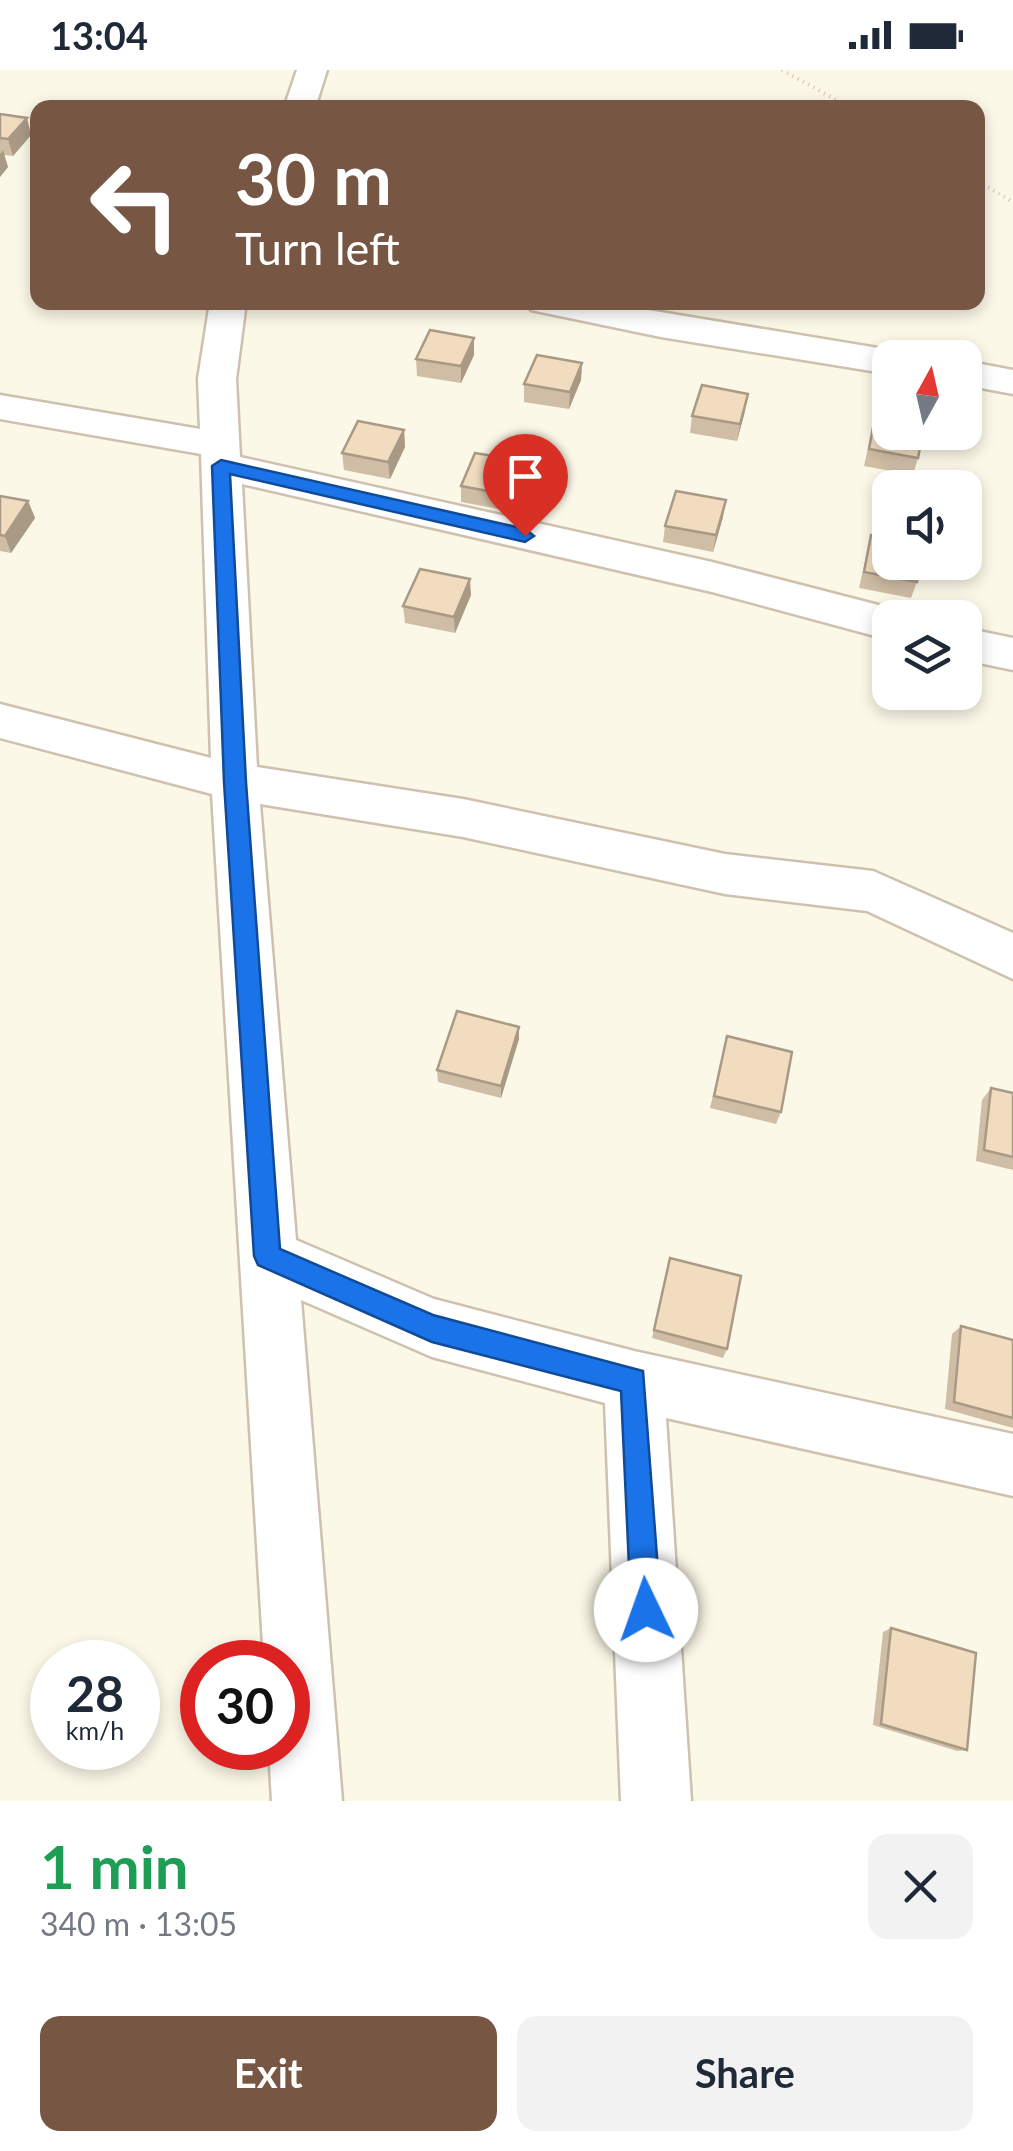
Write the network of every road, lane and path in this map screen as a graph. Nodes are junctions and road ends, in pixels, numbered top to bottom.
1 (312, 70) edge
2 (782, 70) edge
3 (302, 100) edge
4 (836, 100) edge
5 (985, 184) edge
6 (1013, 202) edge
7 (227, 310) edge
8 (583, 310) edge
9 (872, 359) edge
10 (982, 377) edge
11 (1013, 382) edge
12 (0, 407) edge
13 (221, 456) junction
14 (872, 619) edge
15 (982, 648) edge
16 (1013, 654) edge
17 (0, 722) edge
18 (235, 782) junction
19 (1013, 957) edge
20 (267, 1256) junction
21 (634, 1381) junction
22 (1013, 1465) edge
23 (307, 1801) edge
24 (656, 1801) edge

1 - 3 street
2 - 4 path
5 - 6 path
7 - 13 street
8 - 9 street
10 - 11 street
12 - 13 street
13 - 14 street
13 - 18 street
15 - 16 street
17 - 18 street
18 - 19 street
18 - 20 street
20 - 21 street
20 - 23 street
21 - 22 street
21 - 24 street

